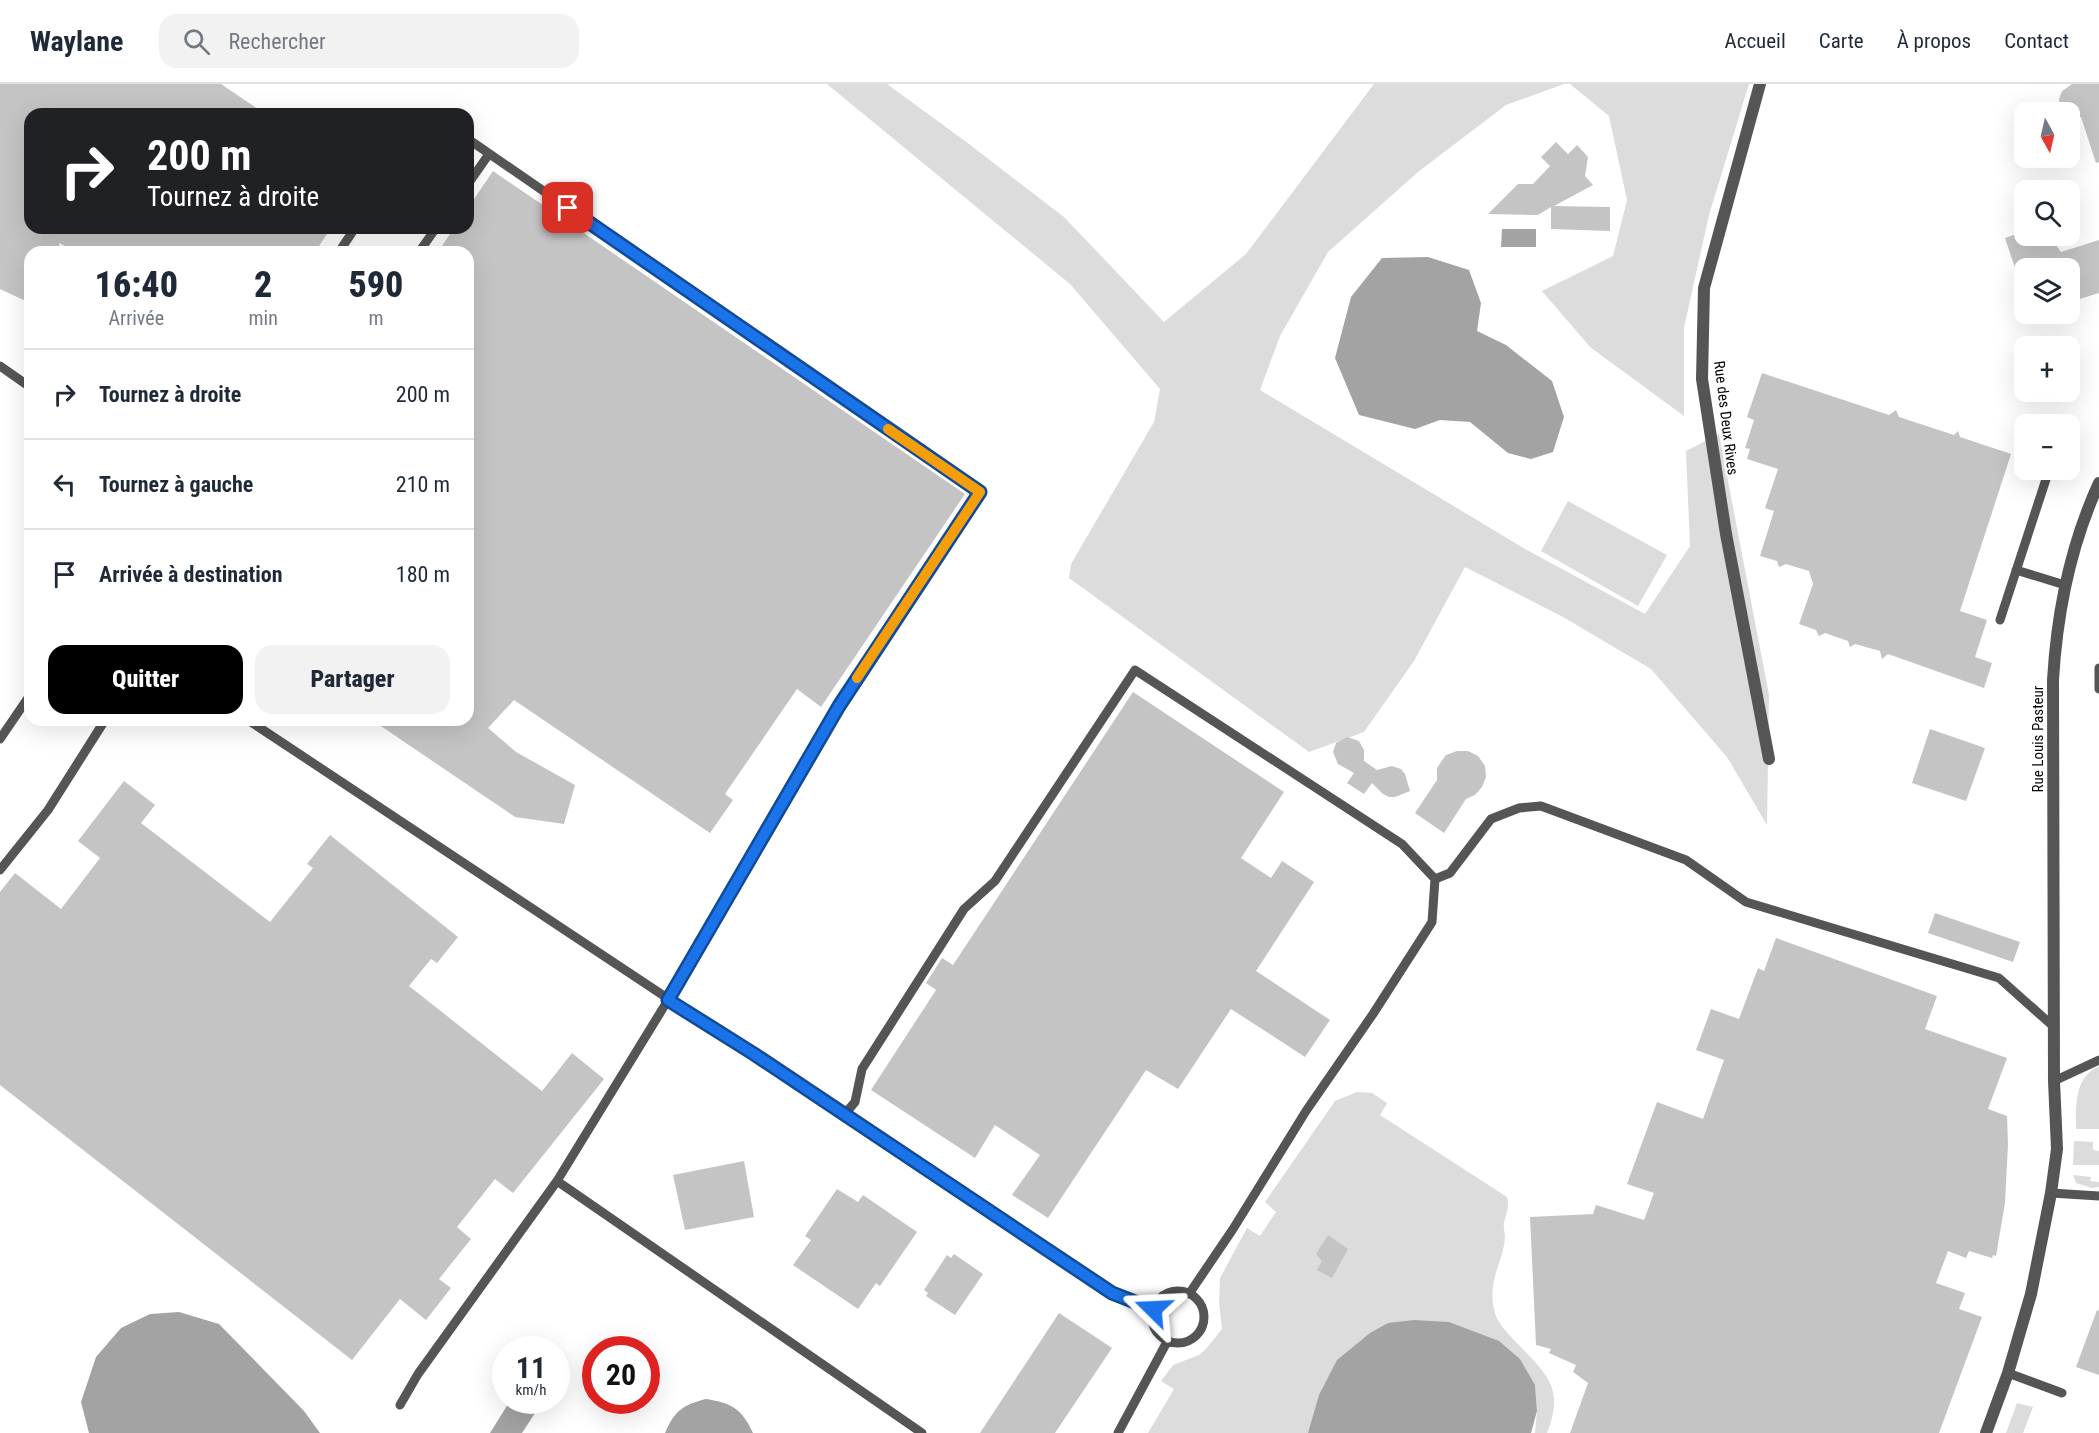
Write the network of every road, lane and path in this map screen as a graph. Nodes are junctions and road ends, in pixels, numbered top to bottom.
1 (1760, 84) edge
2 (474, 144) edge
3 (489, 154) junction
4 (474, 175) edge
5 (0, 366) edge
6 (24, 383) edge
7 (2046, 480) edge
8 (2099, 483) edge
9 (2016, 570) junction
10 (2065, 585) junction
11 (2000, 620) dead end
12 (2099, 668) edge
13 (2099, 689) edge
14 (24, 704) edge
15 (101, 726) edge
16 (257, 726) edge
17 (0, 739) edge
18 (1769, 759) dead end
19 (0, 870) edge
20 (1435, 879) junction
21 (668, 1000) junction
22 (2054, 1027) junction
23 (2099, 1060) edge
24 (2054, 1081) junction
25 (844, 1115) junction
26 (557, 1181) junction
27 (2051, 1193) junction
28 (2099, 1196) edge
29 (1189, 1294) junction
30 (1153, 1309) junction
31 (1168, 1340) junction
32 (2008, 1373) junction
33 (2062, 1393) dead end
34 (400, 1405) dead end
35 (922, 1433) edge
36 (1118, 1433) edge
37 (1986, 1433) edge

1 - 18 street, Rue des Deux Rives
2 - 3 lane
3 - 4 lane
3 - 21 lane
5 - 6 lane
7 - 9 lane
8 - 10 street, Rue Louis Pasteur
9 - 10 lane
9 - 11 lane
10 - 22 street, Rue Louis Pasteur
12 - 13 lane
14 - 17 lane
15 - 19 lane
16 - 21 lane
20 - 22 lane
20 - 25 lane
20 - 29 lane
21 - 25 lane
21 - 26 lane
22 - 24 street, Rue Louis Pasteur
23 - 24 lane
24 - 27 street, Rue Louis Pasteur
25 - 30 lane
26 - 34 lane
26 - 35 lane
27 - 28 lane
27 - 32 street, Rue Louis Pasteur
29 - 30 lane
29 - 31 lane
30 - 31 lane
31 - 36 lane
32 - 33 lane
32 - 37 street, Rue Louis Pasteur

